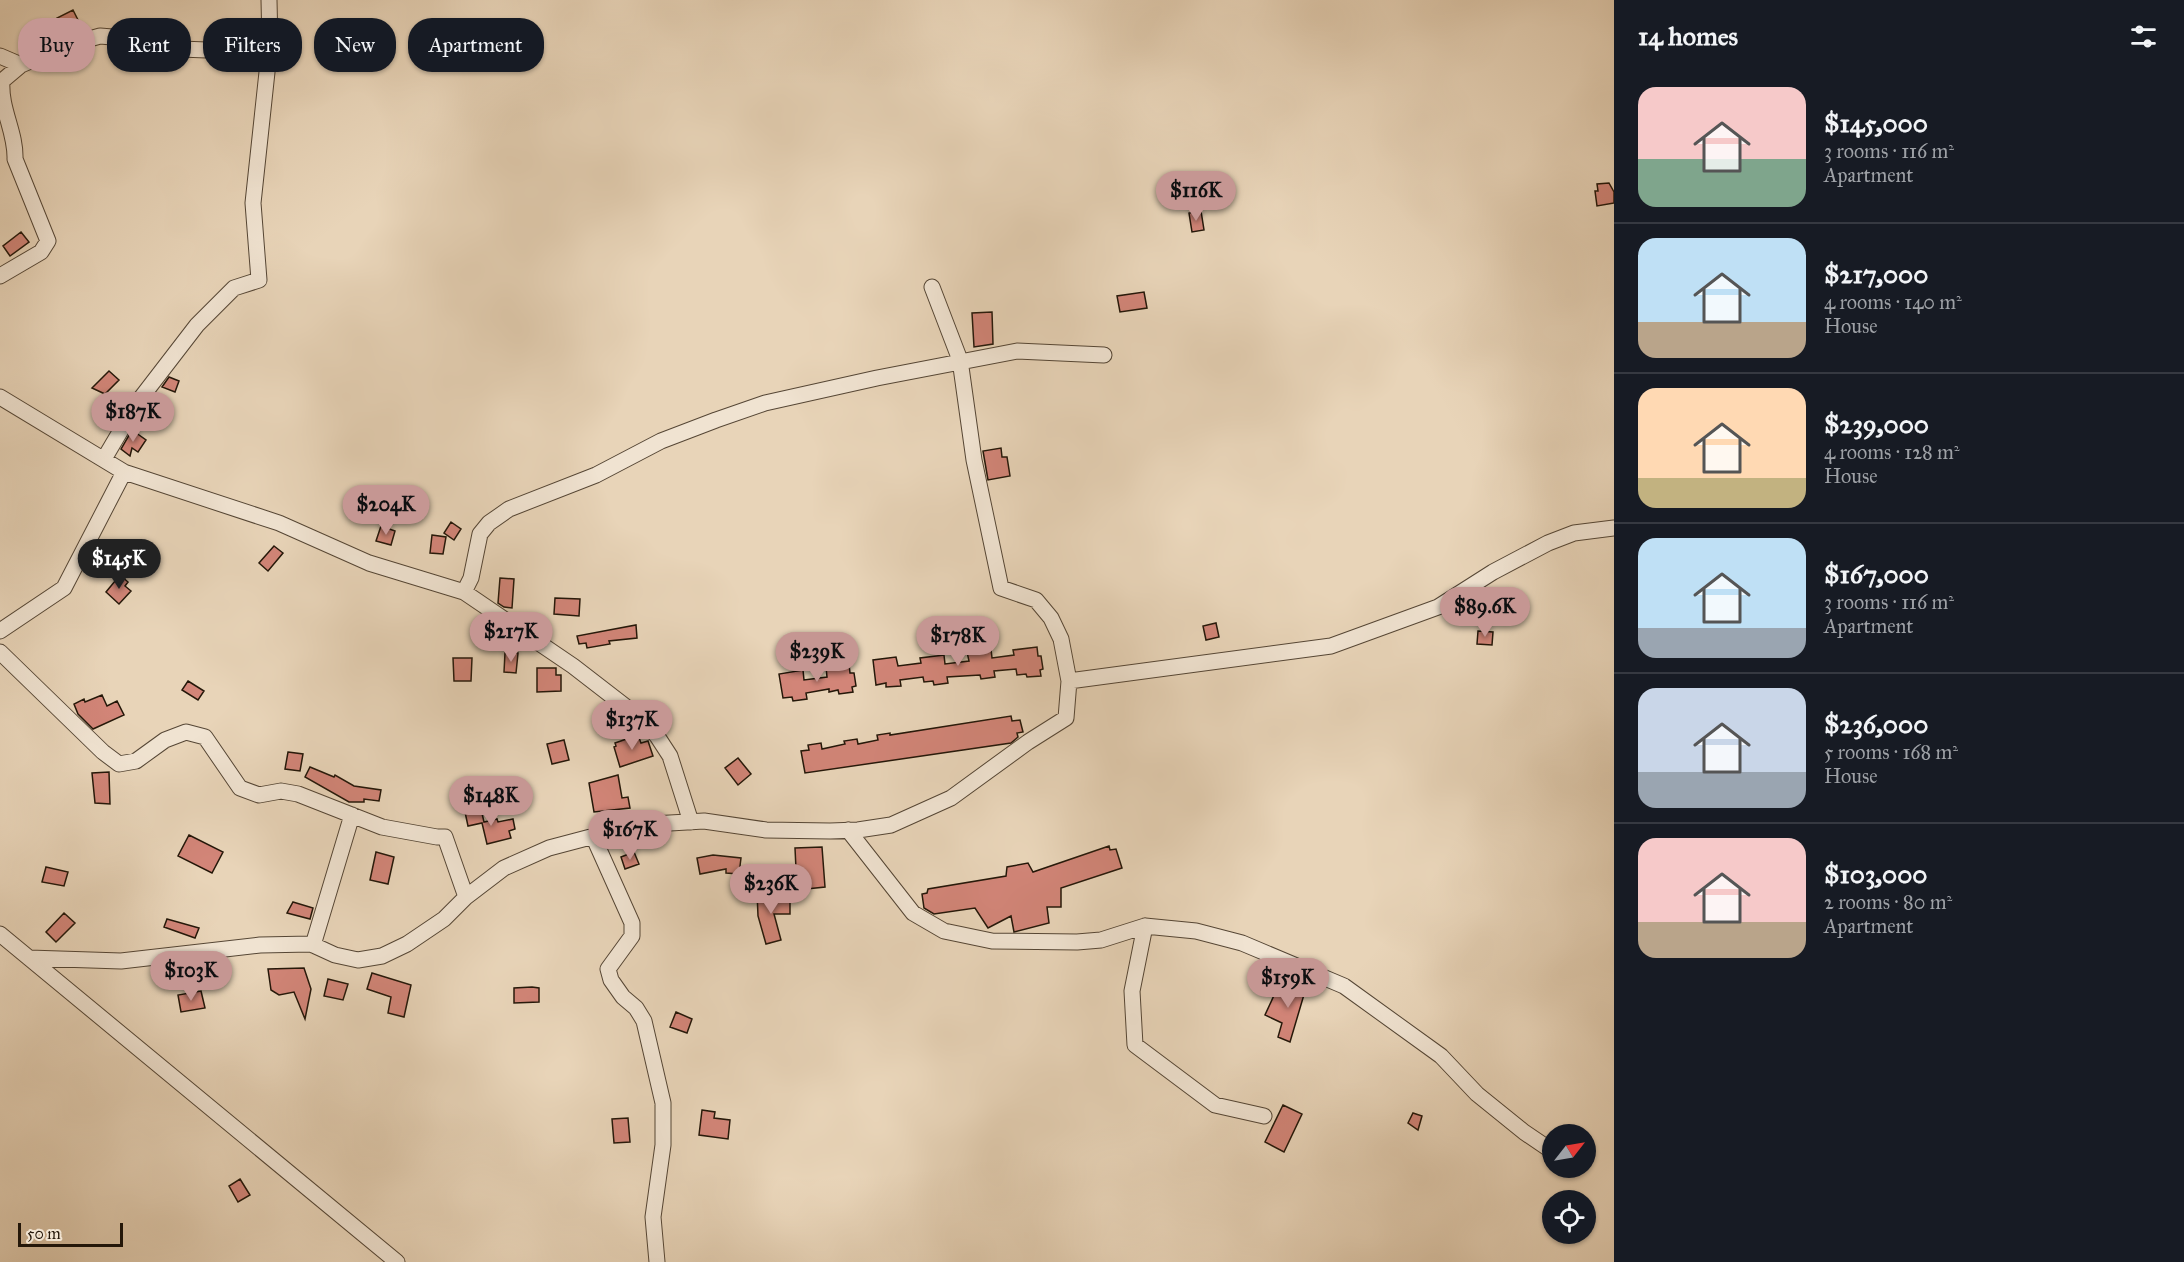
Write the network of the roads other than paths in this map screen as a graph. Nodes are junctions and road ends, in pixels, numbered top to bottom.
1 (269, 0) edge
2 (269, 18) edge
3 (95, 37) edge
4 (203, 50) edge
5 (0, 56) edge
6 (18, 63) edge
7 (18, 67) edge
8 (267, 72) edge
9 (0, 276) edge
10 (932, 287) dead end
11 (1104, 355) dead end
12 (960, 360) junction
13 (0, 397) edge
14 (104, 459) junction
15 (124, 472) junction
16 (1614, 528) edge
17 (464, 592) junction
18 (0, 631) edge
19 (0, 652) edge
20 (1069, 681) junction
21 (352, 815) junction
22 (691, 822) junction
23 (849, 830) junction
24 (593, 836) junction
25 (466, 897) junction
26 (1145, 926) junction
27 (0, 934) edge
28 (313, 945) junction
29 (29, 958) junction
30 (1264, 1116) dead end
31 (1542, 1144) edge
32 (397, 1262) edge
33 (657, 1262) edge

1 - 2 street
3 - 4 street
5 - 6 street
7 - 9 street
8 - 14 street
10 - 12 street
11 - 12 street
12 - 17 street
12 - 20 street
13 - 14 street
14 - 15 street
15 - 17 street
15 - 18 street
16 - 20 street
17 - 22 street
19 - 21 street
20 - 23 street
21 - 25 street
21 - 28 street
22 - 23 street
22 - 24 street
23 - 26 street
24 - 25 street
24 - 33 street
25 - 28 street
26 - 30 street
26 - 31 street
27 - 29 street
28 - 29 street
29 - 32 street

